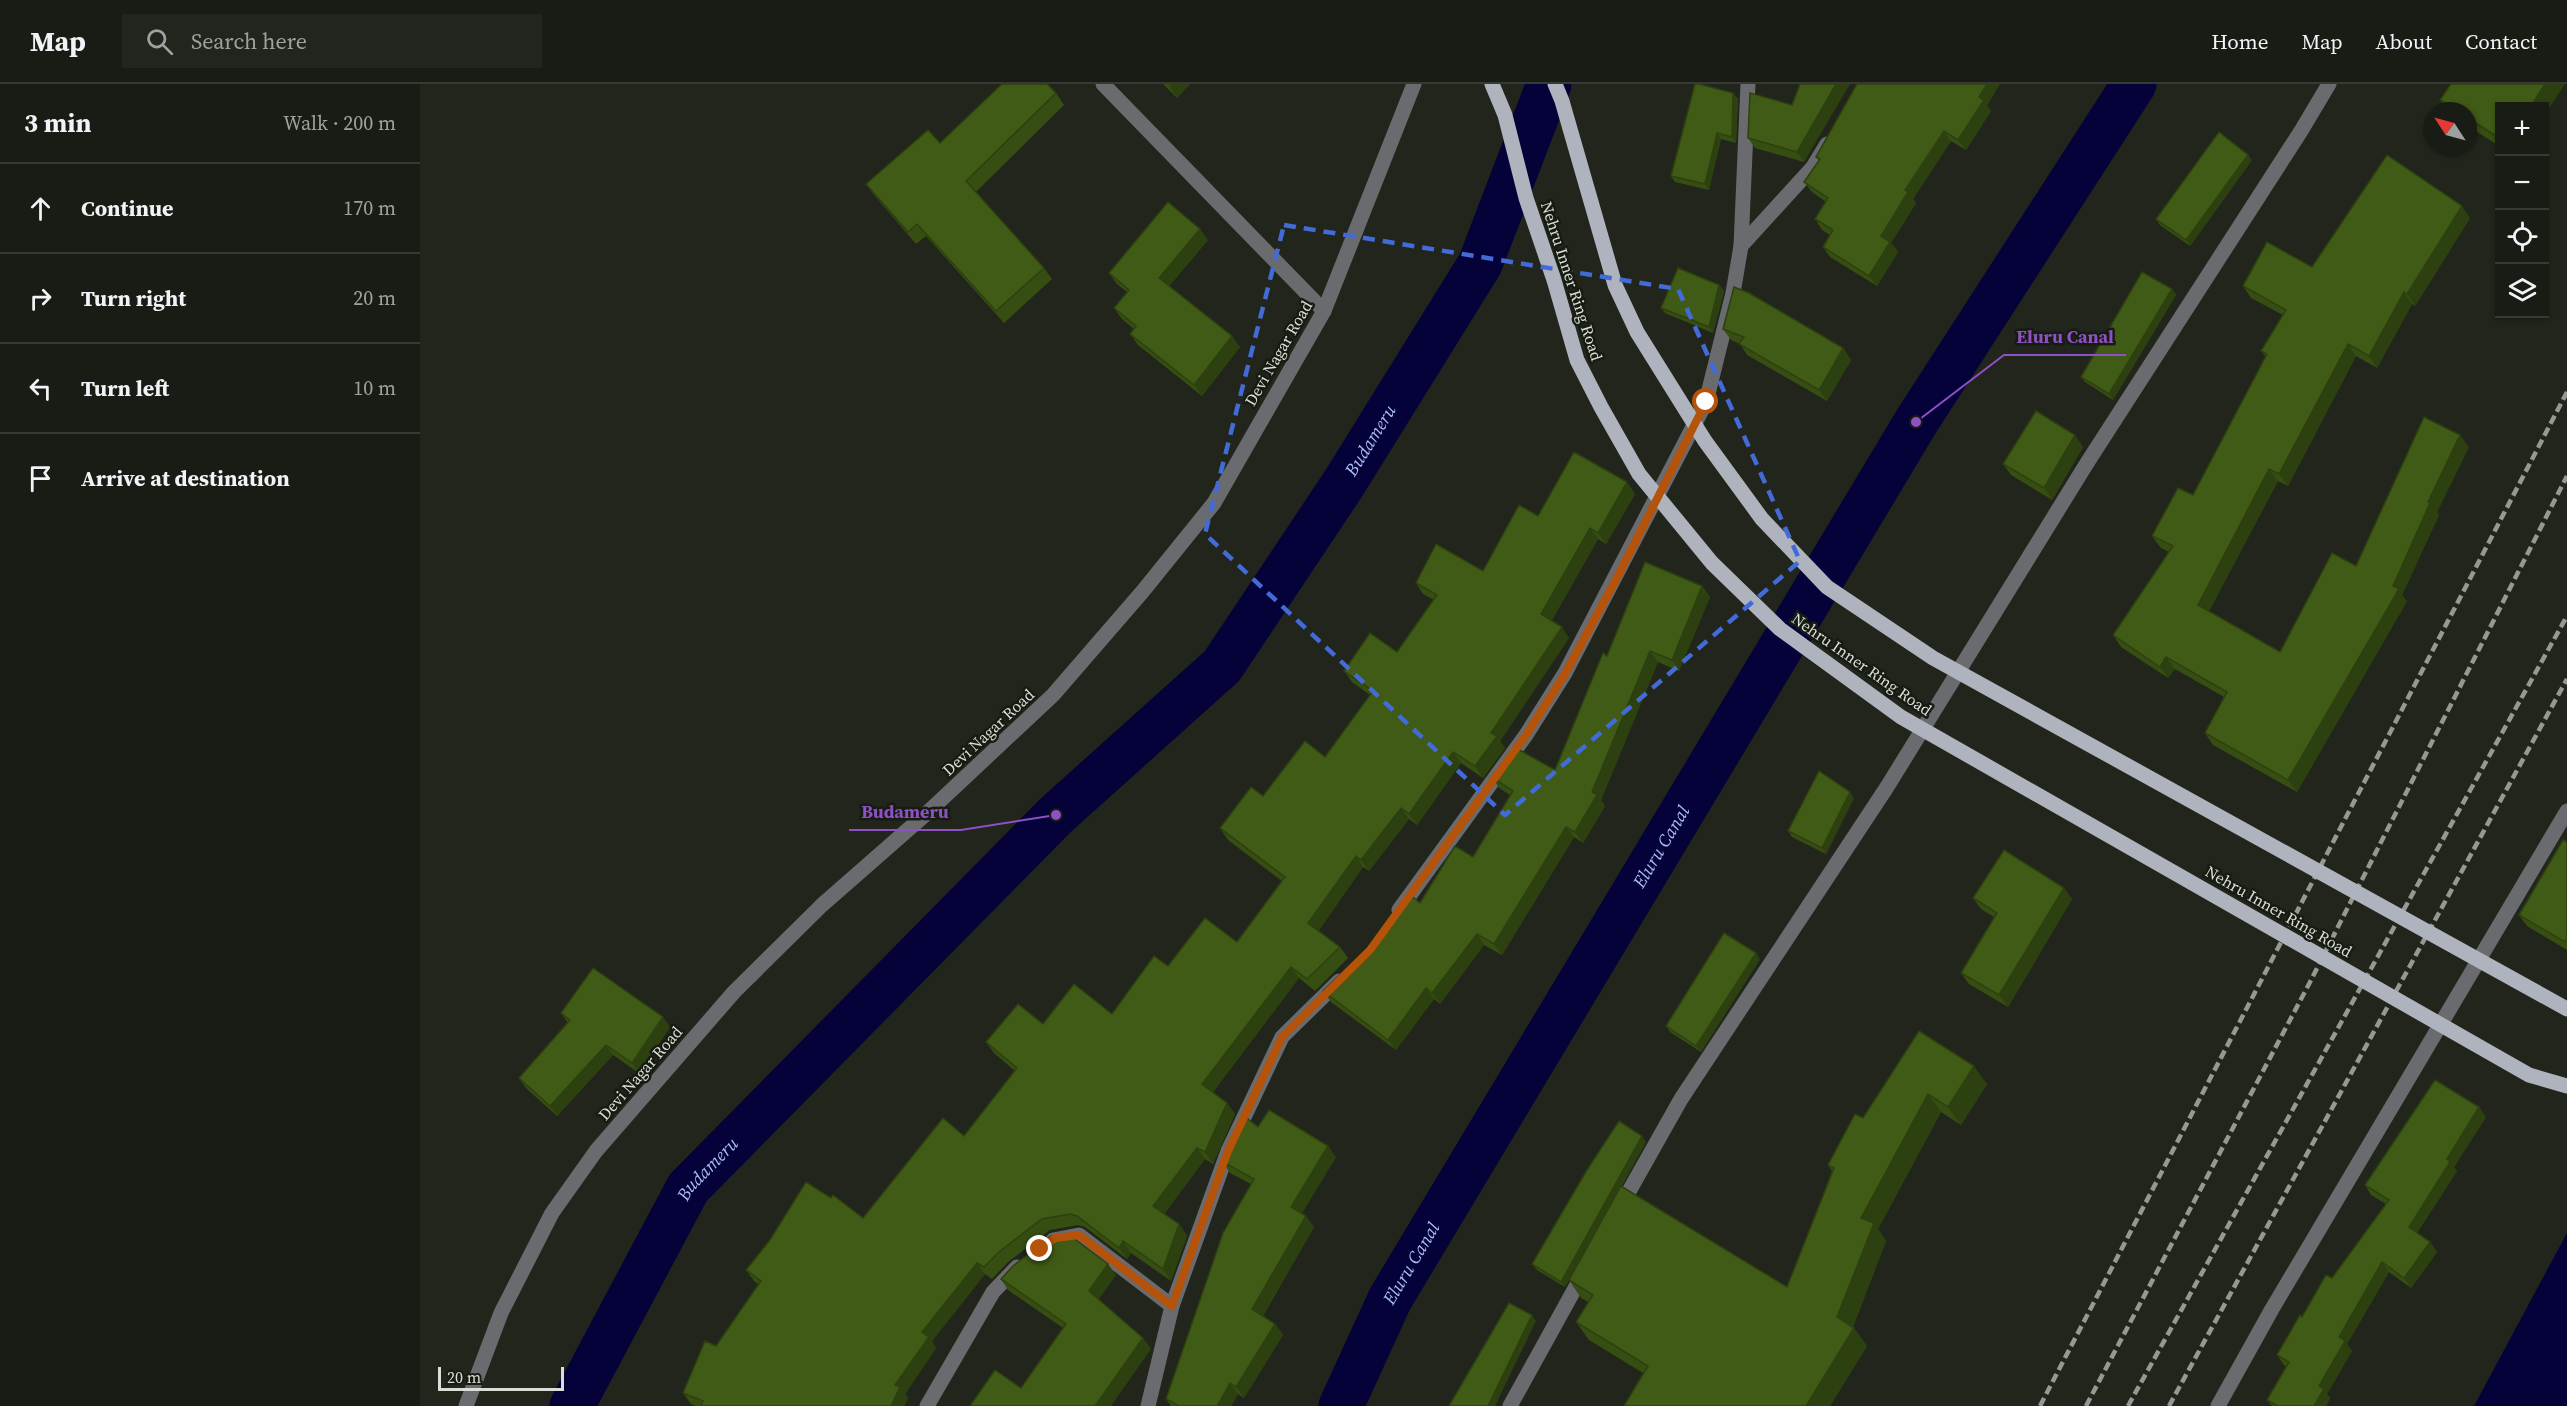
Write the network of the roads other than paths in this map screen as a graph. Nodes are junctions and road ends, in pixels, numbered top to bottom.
1 (1103, 84) edge
2 (1414, 84) edge
3 (1492, 84) edge
4 (1555, 84) edge
5 (1748, 84) edge
6 (2329, 84) edge
7 (1837, 126) edge
8 (1741, 246) junction
9 (1324, 311) junction
10 (2567, 811) edge
11 (1390, 922) edge
12 (1346, 974) edge
13 (2567, 1009) edge
14 (2567, 1086) edge
15 (1612, 1222) edge
16 (1589, 1263) edge
17 (1172, 1306) junction
18 (466, 1406) edge
19 (927, 1406) edge
20 (1148, 1406) edge
21 (1510, 1406) edge
22 (2218, 1406) edge

1 - 9 street
2 - 9 street, Devi Nagar Road
3 - 14 main road, Nehru Inner Ring Road, bridge
4 - 13 main road, bridge
5 - 8 street
6 - 15 street
7 - 8 street
8 - 11 street
9 - 18 street, Devi Nagar Road
10 - 22 street
12 - 17 street
16 - 21 street
17 - 19 street
17 - 20 street

